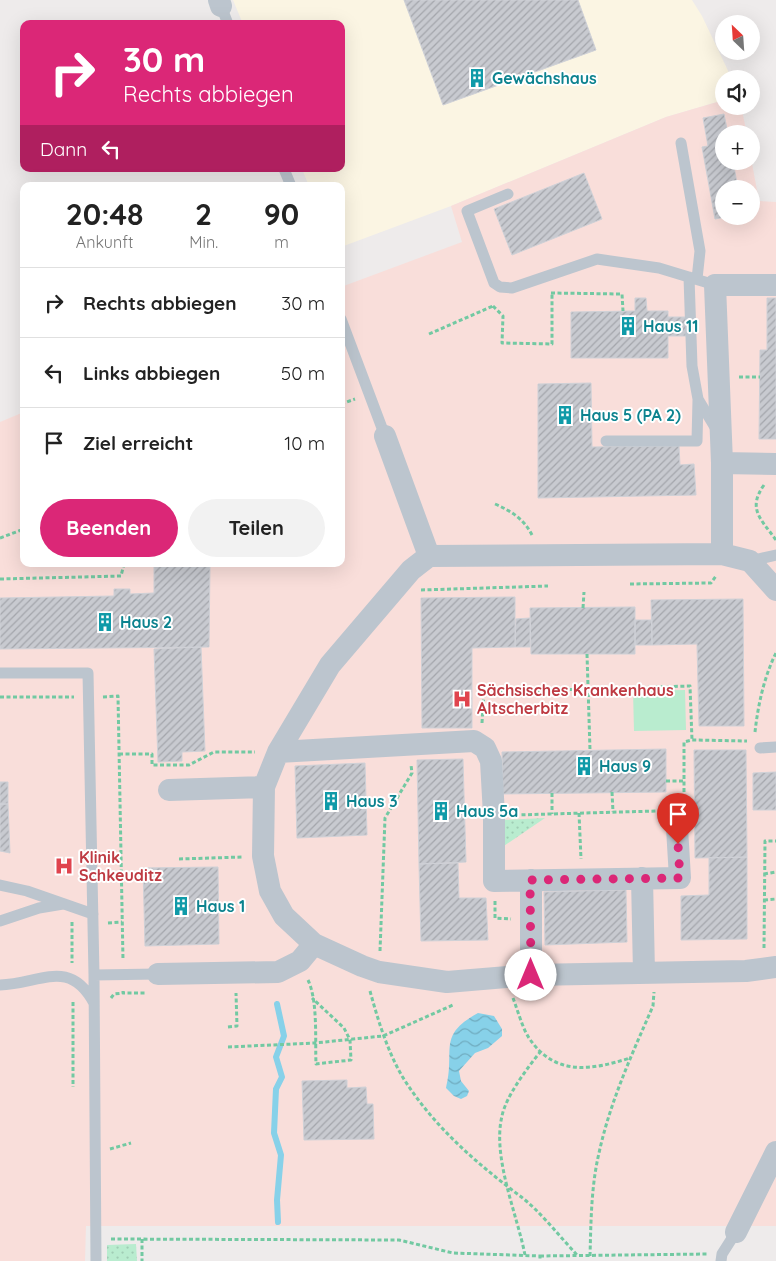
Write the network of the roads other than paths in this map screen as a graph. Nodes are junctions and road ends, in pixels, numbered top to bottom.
1 (681, 143) dead end
2 (508, 194) dead end
3 (701, 280) junction
4 (776, 284) edge
5 (345, 330) edge
6 (698, 399) junction
7 (385, 436) joint
8 (720, 437) junction
9 (606, 441) dead end
10 (722, 463) junction
11 (772, 472) edge
12 (776, 555) edge
13 (429, 556) junction
14 (735, 557) junction
15 (776, 590) edge
16 (0, 673) edge
17 (776, 747) edge
18 (760, 748) dead end
19 (278, 752) junction
20 (264, 787) junction
21 (169, 790) dead end
22 (676, 811) road end
23 (642, 878) junction
24 (530, 880) junction
25 (0, 886) edge
26 (65, 904) junction
27 (93, 914) junction
28 (0, 921) edge
29 (314, 944) junction
30 (649, 973) junction
31 (766, 973) edge
32 (94, 975) junction
33 (531, 975) junction
34 (0, 984) edge
35 (155, 984) joint
36 (94, 1004) junction
37 (776, 1152) edge
38 (736, 1232) joint
39 (721, 1258) edge
40 (96, 1261) edge

1 - 3 lane
2 - 3 lane
3 - 4 street
3 - 6 lane
3 - 8 street
5 - 7 lane
6 - 8 lane
6 - 9 lane
7 - 13 street
8 - 10 street
10 - 11 street
10 - 14 street
12 - 14 lane
13 - 14 street
13 - 19 street
14 - 15 street
16 - 27 lane
17 - 18 lane
19 - 20 street
19 - 24 street
20 - 21 street
20 - 29 street
22 - 23 street
23 - 24 street
23 - 30 street
24 - 33 street
25 - 26 lane
26 - 27 lane
26 - 28 lane
27 - 32 lane
29 - 33 street
29 - 35 street
30 - 31 street
30 - 33 street
32 - 35 lane
32 - 36 lane
34 - 36 lane
36 - 40 lane
37 - 38 street
38 - 39 lane

